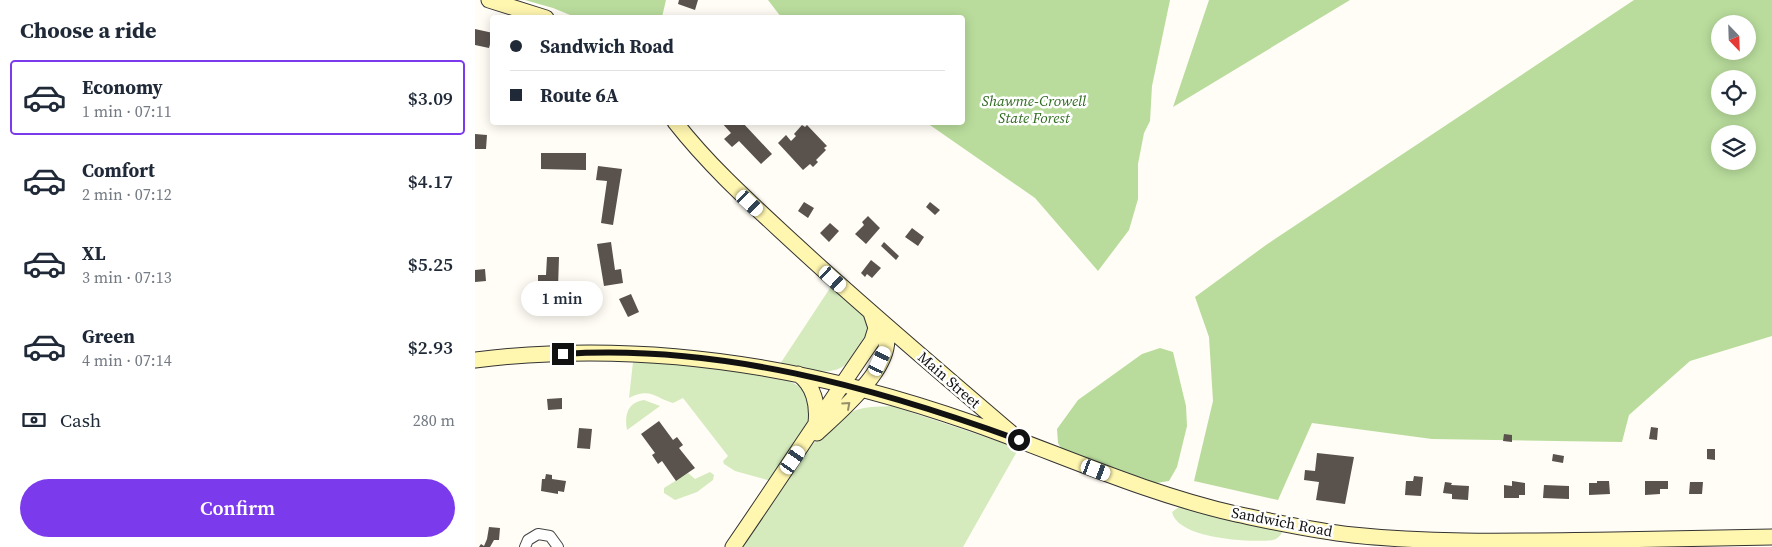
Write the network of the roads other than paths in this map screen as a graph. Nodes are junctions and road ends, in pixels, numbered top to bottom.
1 (489, 0) edge
2 (536, 15) edge
3 (677, 125) edge
4 (875, 316) junction
5 (475, 360) edge
6 (798, 374) junction
7 (843, 384) junction
8 (863, 390) junction
9 (816, 423) junction
10 (1019, 440) junction
11 (805, 444) junction
12 (1772, 537) edge
13 (1414, 543) edge
14 (1697, 543) edge
15 (525, 547) edge
16 (558, 547) edge
17 (733, 547) edge

1 - 2 main road
3 - 4 main road, Main Street
4 - 7 main road
4 - 8 main road
4 - 10 main road, Main Street
5 - 6 main road, Sandwich Road
6 - 7 main road, Sandwich Road
6 - 9 main road
7 - 8 main road, Sandwich Road
7 - 9 main road
8 - 10 main road, Sandwich Road
11 -> 8 main road
9 - 11 main road
10 - 13 main road, Sandwich Road
11 - 17 main road
12 - 14 main road, Sandwich Road
13 - 14 main road, Sandwich Road
15 - 16 street

